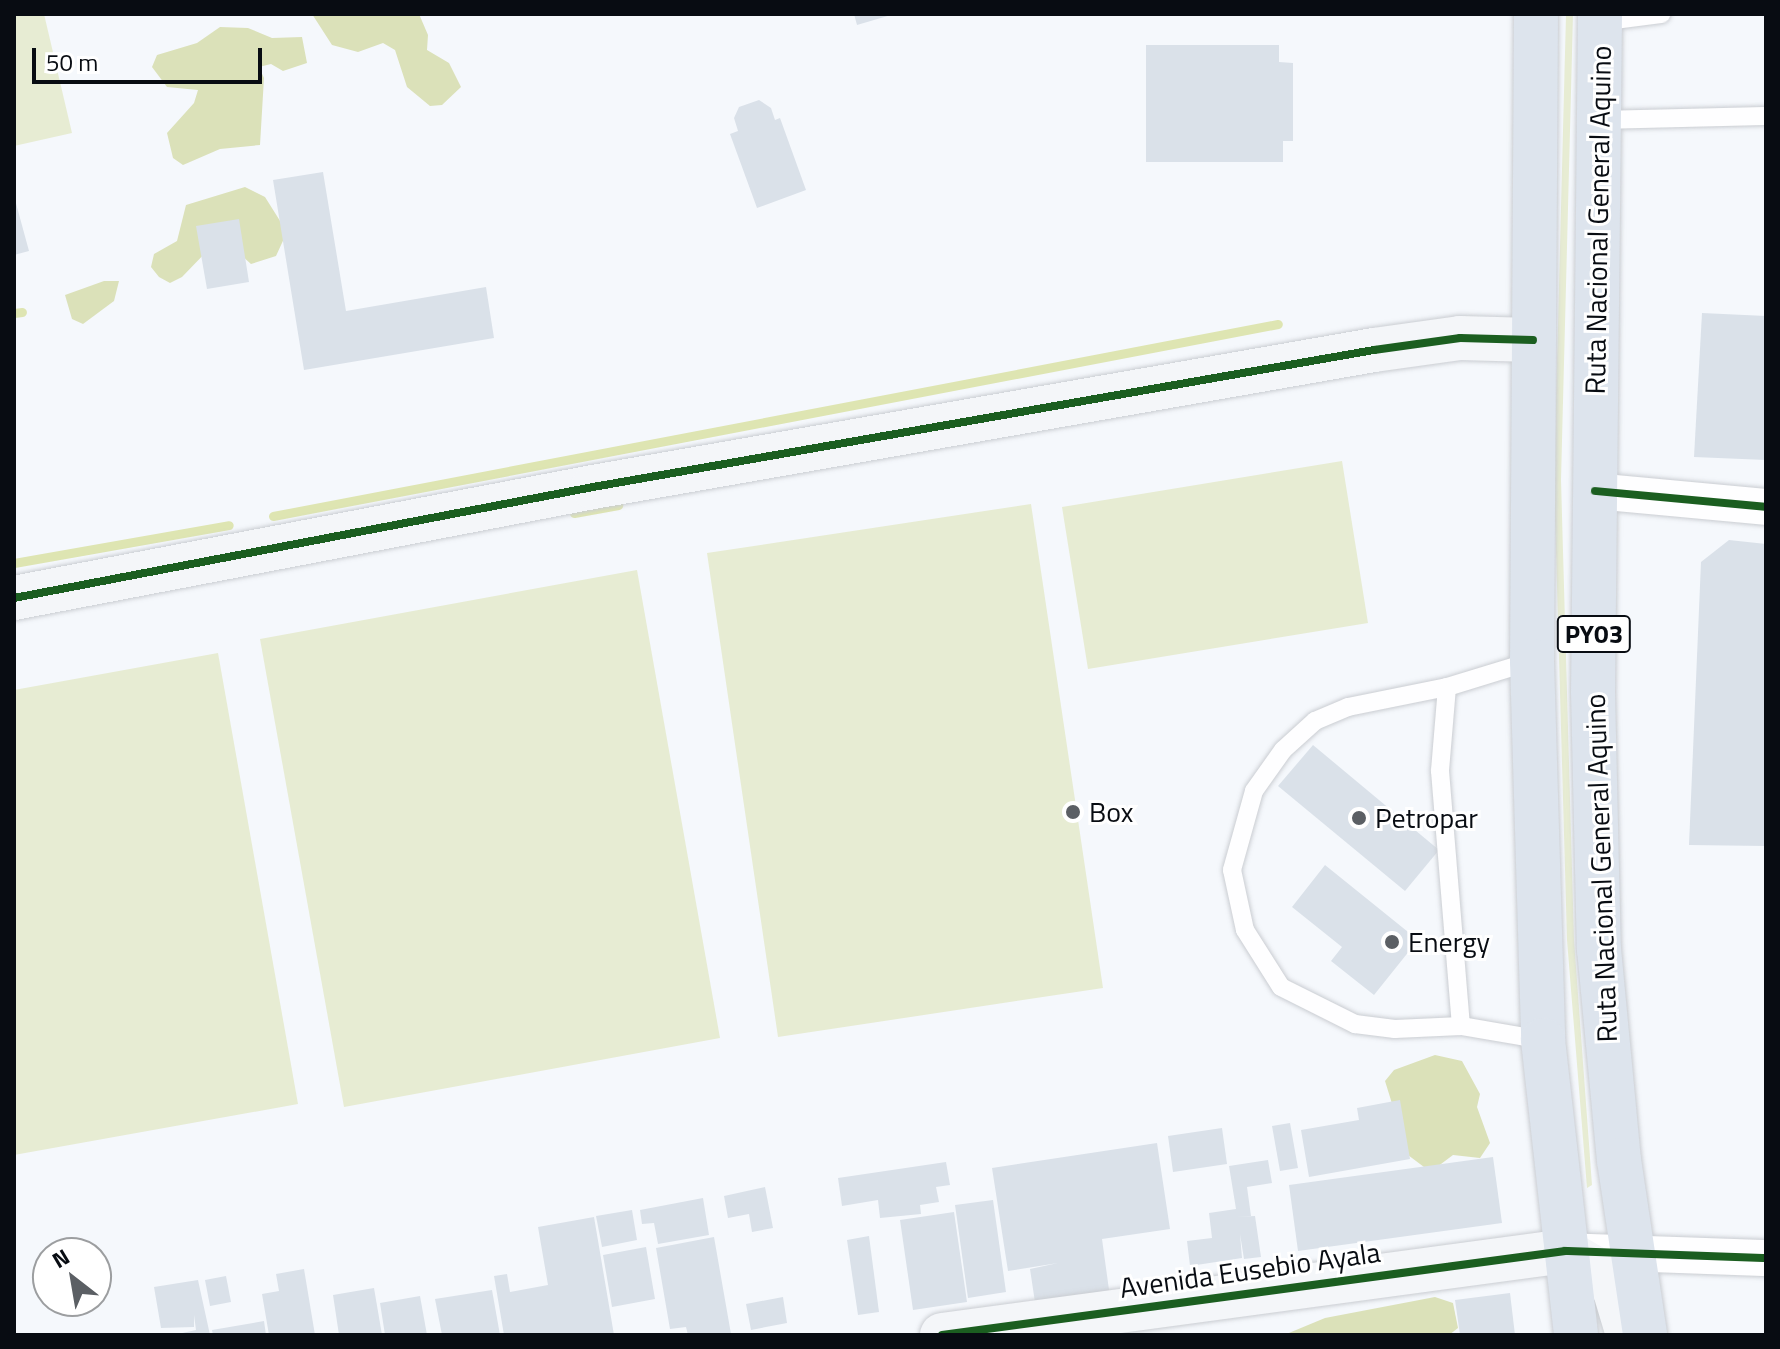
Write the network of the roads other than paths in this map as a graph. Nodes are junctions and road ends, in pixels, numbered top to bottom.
1 (1536, 14) edge
2 (1661, 14) edge
3 (1600, 18) edge
4 (1766, 116) edge
5 (1598, 120) junction
6 (1533, 340) junction
7 (1595, 491) junction
8 (1766, 507) edge
9 (14, 598) edge
10 (1532, 661) junction
11 (1447, 687) junction
12 (1461, 1026) junction
13 (1543, 1040) junction
14 (1565, 1251) junction
15 (1635, 1253) junction
16 (1766, 1258) edge
17 (1160, 1320) edge
18 (942, 1335) edge
19 (1576, 1335) edge
20 (1628, 1335) edge
21 (1645, 1335) edge

1 - 6 highway, PY03
2 - 3 lane
3 - 5 highway, Ruta Nacional General Aquino / PY03
4 - 5 lane
5 - 7 highway, Ruta Nacional General Aquino / PY03
6 - 9 street
6 - 10 highway, PY03
7 - 8 street
7 - 15 highway, Ruta Nacional General Aquino / PY03
10 - 11 lane
10 - 13 highway, PY03
11 - 12 lane
11 - 12 lane
12 - 13 lane
13 - 14 highway, PY03
14 - 15 street
14 - 17 street, Avenida Eusebio Ayala
14 - 19 highway, PY03
14 - 20 street
15 - 16 street
15 - 21 highway, Ruta Nacional General Aquino / PY03
17 - 18 street, Avenida Eusebio Ayala

